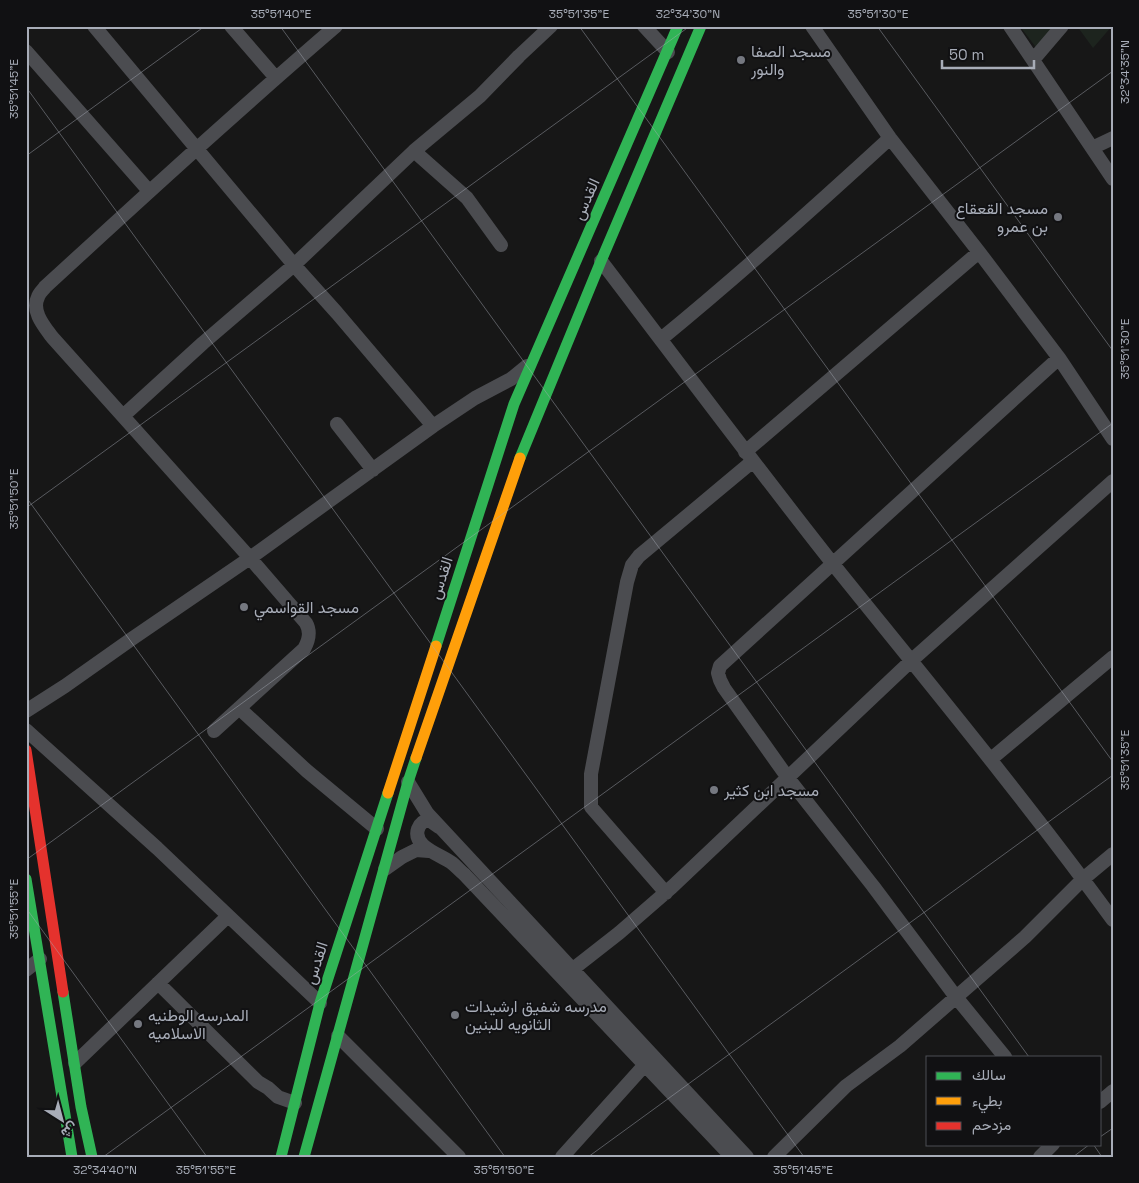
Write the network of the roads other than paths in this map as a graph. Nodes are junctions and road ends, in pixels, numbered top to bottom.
1 (94, 26) edge
2 (231, 26) edge
3 (336, 26) edge
4 (551, 26) edge
5 (644, 26) edge
6 (678, 26) edge
7 (701, 26) edge
8 (812, 26) edge
9 (1010, 26) edge
10 (1062, 26) edge
11 (26, 51) edge
12 (668, 52) junction
13 (1033, 60) junction
14 (276, 78) junction
15 (890, 138) junction
16 (1113, 138) edge
17 (1092, 148) junction
18 (196, 149) junction
19 (414, 151) junction
20 (1113, 179) edge
21 (148, 191) junction
22 (501, 245) dead end
23 (979, 252) junction
24 (600, 261) junction
25 (294, 265) junction
26 (661, 339) junction
27 (1059, 358) junction
28 (533, 361) junction
29 (490, 390) junction
30 (514, 404) junction
31 (123, 416) junction
32 (337, 424) dead end
33 (433, 426) junction
34 (1113, 438) edge
35 (749, 457) junction
36 (373, 470) junction
37 (1113, 481) edge
38 (250, 558) junction
39 (833, 563) junction
40 (1113, 657) edge
41 (912, 660) junction
42 (239, 708) junction
43 (26, 711) edge
44 (26, 730) edge
45 (214, 731) dead end
46 (26, 750) edge
47 (990, 759) junction
48 (788, 778) junction
49 (408, 782) junction
50 (377, 829) junction
51 (441, 829) junction
52 (429, 851) junction
53 (1113, 854) edge
54 (385, 869) junction
55 (26, 879) edge
56 (1083, 879) junction
57 (666, 893) junction
58 (228, 916) junction
59 (1113, 920) edge
60 (40, 959) junction
61 (573, 969) junction
62 (26, 970) edge
63 (158, 983) junction
64 (956, 997) junction
65 (320, 1004) junction
66 (338, 1036) junction
67 (1003, 1056) edge
68 (649, 1060) junction
69 (75, 1063) junction
70 (1113, 1091) edge
71 (1102, 1100) edge
72 (295, 1103) junction
73 (1051, 1146) edge
74 (72, 1157) edge
75 (92, 1157) edge
76 (281, 1157) edge
77 (304, 1157) edge
78 (459, 1157) edge
79 (562, 1157) edge
80 (732, 1157) edge
81 (747, 1157) edge
82 (774, 1157) edge
83 (1040, 1157) edge

1 - 18 street
2 - 14 street
3 - 14 street
4 - 19 street
5 - 12 street
6 - 12 main road, القدس
7 - 24 main road
8 - 15 street
9 - 13 street
10 - 13 street
11 - 21 street
12 - 28 main road, القدس
13 - 17 street
14 - 18 street
15 - 23 street
15 - 26 street
16 - 17 street
17 - 20 street
18 - 21 street
18 - 25 street
19 - 22 street
19 - 25 street
21 - 31 street
23 - 27 street
23 - 35 street
24 - 26 street
24 - 49 main road
25 - 31 street
25 - 33 street
26 - 35 street
27 - 34 street
27 - 39 street
28 - 29 street
28 - 30 main road, القدس
29 - 30 street
29 - 33 street
30 - 50 main road, القدس
31 - 38 street
32 - 36 street
33 - 36 street
35 - 39 street
35 - 57 street
36 - 38 street
37 - 41 street
38 - 42 street
38 - 43 street
39 - 41 street
39 - 48 street
40 - 47 street
41 - 47 street
41 - 48 street
42 - 45 street
42 - 50 street
44 - 58 street
46 - 69 main road
47 - 56 street
48 - 57 street
48 - 64 street
49 - 51 street
49 - 54 main road
50 - 65 main road, القدس
51 - 52 street
51 - 61 street
52 - 54 street
52 - 68 street
53 - 56 street
54 - 66 main road
55 - 60 main road
56 - 59 street
56 - 64 street
57 - 61 street
58 - 63 street
58 - 65 street
60 - 62 street
60 - 74 main road
61 - 68 street
63 - 69 street
63 - 72 street
64 - 67 street
64 - 82 street
65 - 72 main road, القدس
66 - 77 main road
66 - 78 street
68 - 79 street
68 - 80 street
68 - 81 street
69 - 75 main road
70 - 71 street
72 - 76 main road, القدس
73 - 83 street

